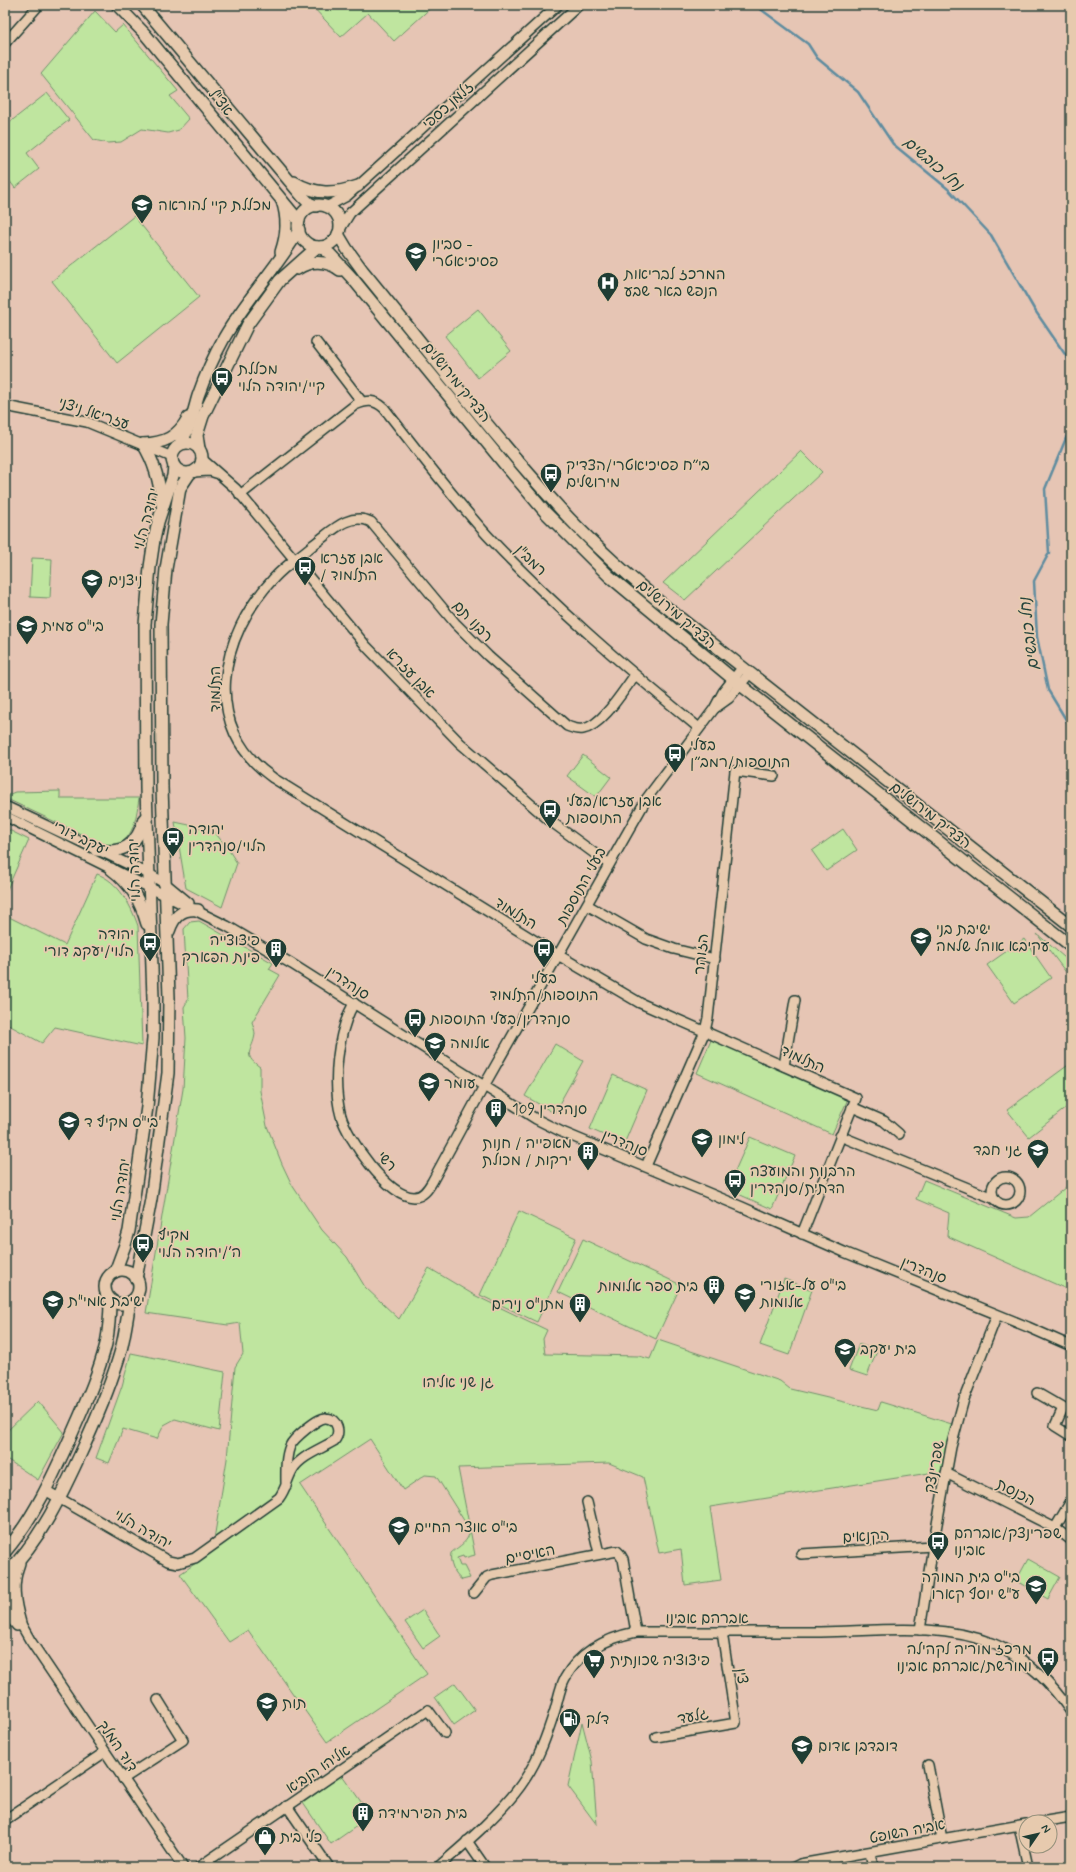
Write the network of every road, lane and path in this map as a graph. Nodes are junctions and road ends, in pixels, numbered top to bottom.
1 (39, 5) edge
2 (117, 5) edge
3 (142, 5) edge
4 (558, 5) edge
5 (579, 5) edge
6 (5, 43) edge
7 (286, 177) junction
8 (358, 186) junction
9 (281, 198) junction
10 (321, 206) junction
11 (299, 225) junction
12 (339, 231) junction
13 (319, 247) junction
14 (276, 265) junction
15 (284, 276) junction
16 (353, 279) junction
17 (316, 342) dead end
18 (197, 402) junction
19 (362, 402) junction
20 (5, 406) edge
21 (142, 444) junction
22 (180, 444) junction
23 (201, 454) junction
24 (173, 461) junction
25 (192, 472) junction
26 (220, 474) junction
27 (240, 495) junction
28 (162, 512) junction
29 (293, 560) junction
30 (745, 671) junction
31 (635, 675) junction
32 (736, 682) junction
33 (699, 728) junction
34 (774, 776) dead end
35 (5, 806) edge
36 (147, 807) junction
37 (5, 816) edge
38 (96, 850) junction
39 (609, 864) junction
40 (112, 869) junction
41 (149, 874) junction
42 (166, 884) junction
43 (149, 887) junction
44 (166, 896) junction
45 (587, 905) junction
46 (198, 910) junction
47 (1071, 926) edge
48 (151, 937) junction
49 (167, 937) junction
50 (1071, 946) edge
51 (558, 955) junction
52 (714, 960) junction
53 (795, 1000) dead end
54 (354, 1003) junction
55 (705, 1031) junction
56 (784, 1066) junction
57 (484, 1086) junction
58 (852, 1107) junction
59 (899, 1134) dead end
60 (840, 1136) junction
61 (646, 1166) junction
62 (995, 1199) dead end
63 (802, 1234) junction
64 (115, 1272) junction
65 (136, 1279) junction
66 (110, 1299) junction
67 (130, 1302) junction
68 (997, 1315) junction
69 (1071, 1346) edge
70 (1037, 1393) dead end
71 (1071, 1436) edge
72 (946, 1473) junction
73 (286, 1486) junction
74 (45, 1490) junction
75 (60, 1498) junction
76 (1071, 1501) edge
77 (586, 1502) dead end
78 (26, 1523) junction
79 (1055, 1528) junction
80 (5, 1539) edge
81 (1071, 1540) edge
82 (933, 1546) junction
83 (5, 1552) edge
84 (599, 1553) junction
85 (801, 1554) dead end
86 (20, 1560) junction
87 (5, 1575) edge
88 (474, 1593) dead end
89 (5, 1596) edge
90 (5, 1612) edge
91 (20, 1623) junction
92 (920, 1630) junction
93 (636, 1632) junction
94 (722, 1632) junction
95 (30, 1640) junction
96 (158, 1700) dead end
97 (1071, 1712) edge
98 (736, 1723) joint
99 (445, 1733) dead end
100 (656, 1737) dead end
101 (105, 1752) junction
102 (928, 1765) dead end
103 (123, 1779) junction
104 (287, 1806) junction
105 (1071, 1817) edge
106 (1058, 1819) edge
107 (5, 1820) edge
108 (1018, 1826) edge
109 (942, 1839) junction
110 (467, 1841) junction
111 (870, 1853) junction
112 (1026, 1854) edge
113 (183, 1867) edge
114 (199, 1867) edge
115 (329, 1867) edge
116 (438, 1867) edge
117 (485, 1867) edge
118 (794, 1867) edge
119 (873, 1867) edge
120 (1028, 1867) edge

1 - 6 street
2 - 9 main road, אצ"ל
3 - 7 main road, אצ"ל
4 - 8 street, זלמן כספי
5 - 12 street, זלמן כספי
7 - 8 main road
7 - 10 main road, אצ"ל
8 - 10 street, זלמן כספי
9 - 11 main road, אצ"ל
9 - 14 main road
10 - 11 main road
10 - 12 main road
11 - 13 main road
11 - 14 main road
12 - 13 main road
12 - 30 main road, הצדיק מירושלים
13 - 15 main road
13 - 16 main road, הצדיק מירושלים
14 - 18 main road
15 - 16 main road
15 - 23 main road
16 - 32 main road, הצדיק מירושלים
17 - 19 street
18 - 21 main road
18 - 22 main road
19 - 27 street
19 - 31 street, רמב"ן
20 - 21 street, עזריאל ניצני
21 - 24 street, עזריאל ניצני
21 - 28 main road
22 - 23 main road
22 - 24 main road
23 - 25 main road
23 - 26 street, אבן עזרא
24 - 25 main road
24 - 28 main road, יהודה הלוי
25 - 26 street
25 - 42 main road, יהודה הלוי
26 - 27 street, אבן עזרא
27 - 29 street, אבן עזרא
28 - 36 main road, יהודה הלוי
29 - 31 street, רבנו תם
29 - 39 street, אבן עזרא
29 - 51 street, התלמוד
30 - 32 street, בעלי התוספות
30 - 47 main road, הצדיק מירושלים
31 - 33 street, רמב"ן
32 - 33 street, בעלי התוספות
32 - 50 main road, הצדיק מירושלים
33 - 39 street, בעלי התוספות
34 - 52 street, הזוהר
35 - 38 street, יעקב דורי
36 - 38 main road
36 - 41 main road, יהודה הלוי
37 - 40 street, יעקב דורי
38 - 41 street, יעקב דורי
39 - 45 street, בעלי התוספות
40 - 43 street, יעקב דורי
40 - 48 main road
41 - 42 street, יעקב דורי
41 - 43 main road, יהודה הלוי
42 - 44 main road, יהודה הלוי
42 - 46 street, סנהדרין
43 - 44 street, יעקב דורי
43 - 48 main road, יהודה הלוי
44 - 46 street, סנהדרין
44 - 49 main road, יהודה הלוי
45 - 51 street, בעלי התוספות
45 - 52 street
46 - 49 main road
46 - 54 street, סנהדרין
48 - 64 main road, יהודה הלוי
49 - 65 main road, יהודה הלוי
51 - 55 street, התלמוד
51 - 57 street, בעלי התוספות
52 - 55 street, הזוהר
53 - 56 street
54 - 57 street, סנהדרין
54 - 57 street, רשי
55 - 56 street, התלמוד
55 - 61 street, הזוהר
56 - 58 street, התלמוד
57 - 61 street, סנהדרין
58 - 59 street
58 - 60 street
60 - 62 street
60 - 63 street
61 - 63 street, סנהדרין
63 - 68 street, סנהדרין
64 - 65 main road
64 - 66 main road
65 - 67 main road
66 - 67 main road
66 - 74 main road
67 - 75 main road
68 - 69 street, סנהדרין
68 - 72 street, שפרינצק
70 - 71 street
72 - 79 street, הכנסת
72 - 82 street, שפרינצק
73 - 73 street, יהודה הלוי
73 - 75 street, יהודה הלוי
74 - 75 street, יהודה הלוי
74 - 78 main road
75 - 86 main road
76 - 79 street
77 - 84 street
78 - 80 main road
78 - 83 main road
79 - 81 street, הכנסת
82 - 85 street, הקנאים
82 - 92 street, שפרינצק
84 - 88 street, האיסיים
84 - 93 street, האיסיים
86 - 87 main road
86 - 91 main road
89 - 91 street, דוד המלך
90 - 95 street, דוד המלך
91 - 95 street, דוד המלך
92 - 94 street, אברהם אבינו
92 - 97 street, אברהם אבינו
93 - 94 street, אברהם אבינו
93 - 110 street, אברהם אבינו
94 - 98 street, צין
95 - 101 street, דוד המלך
96 - 103 street
98 - 100 street, גלעד
99 - 104 street, אליהו הנביא
101 - 103 street, דוד המלך
101 - 107 street
102 - 109 street
103 - 113 street, דוד המלך
104 - 114 street, אליהו הנביא
104 - 115 street
105 - 106 street
108 - 109 street, אביה השופט
109 - 111 street, אביה השופט
110 - 116 street, אברהם אבינו
110 - 117 street
111 - 118 street, אביה השופט
111 - 119 street
112 - 120 street

